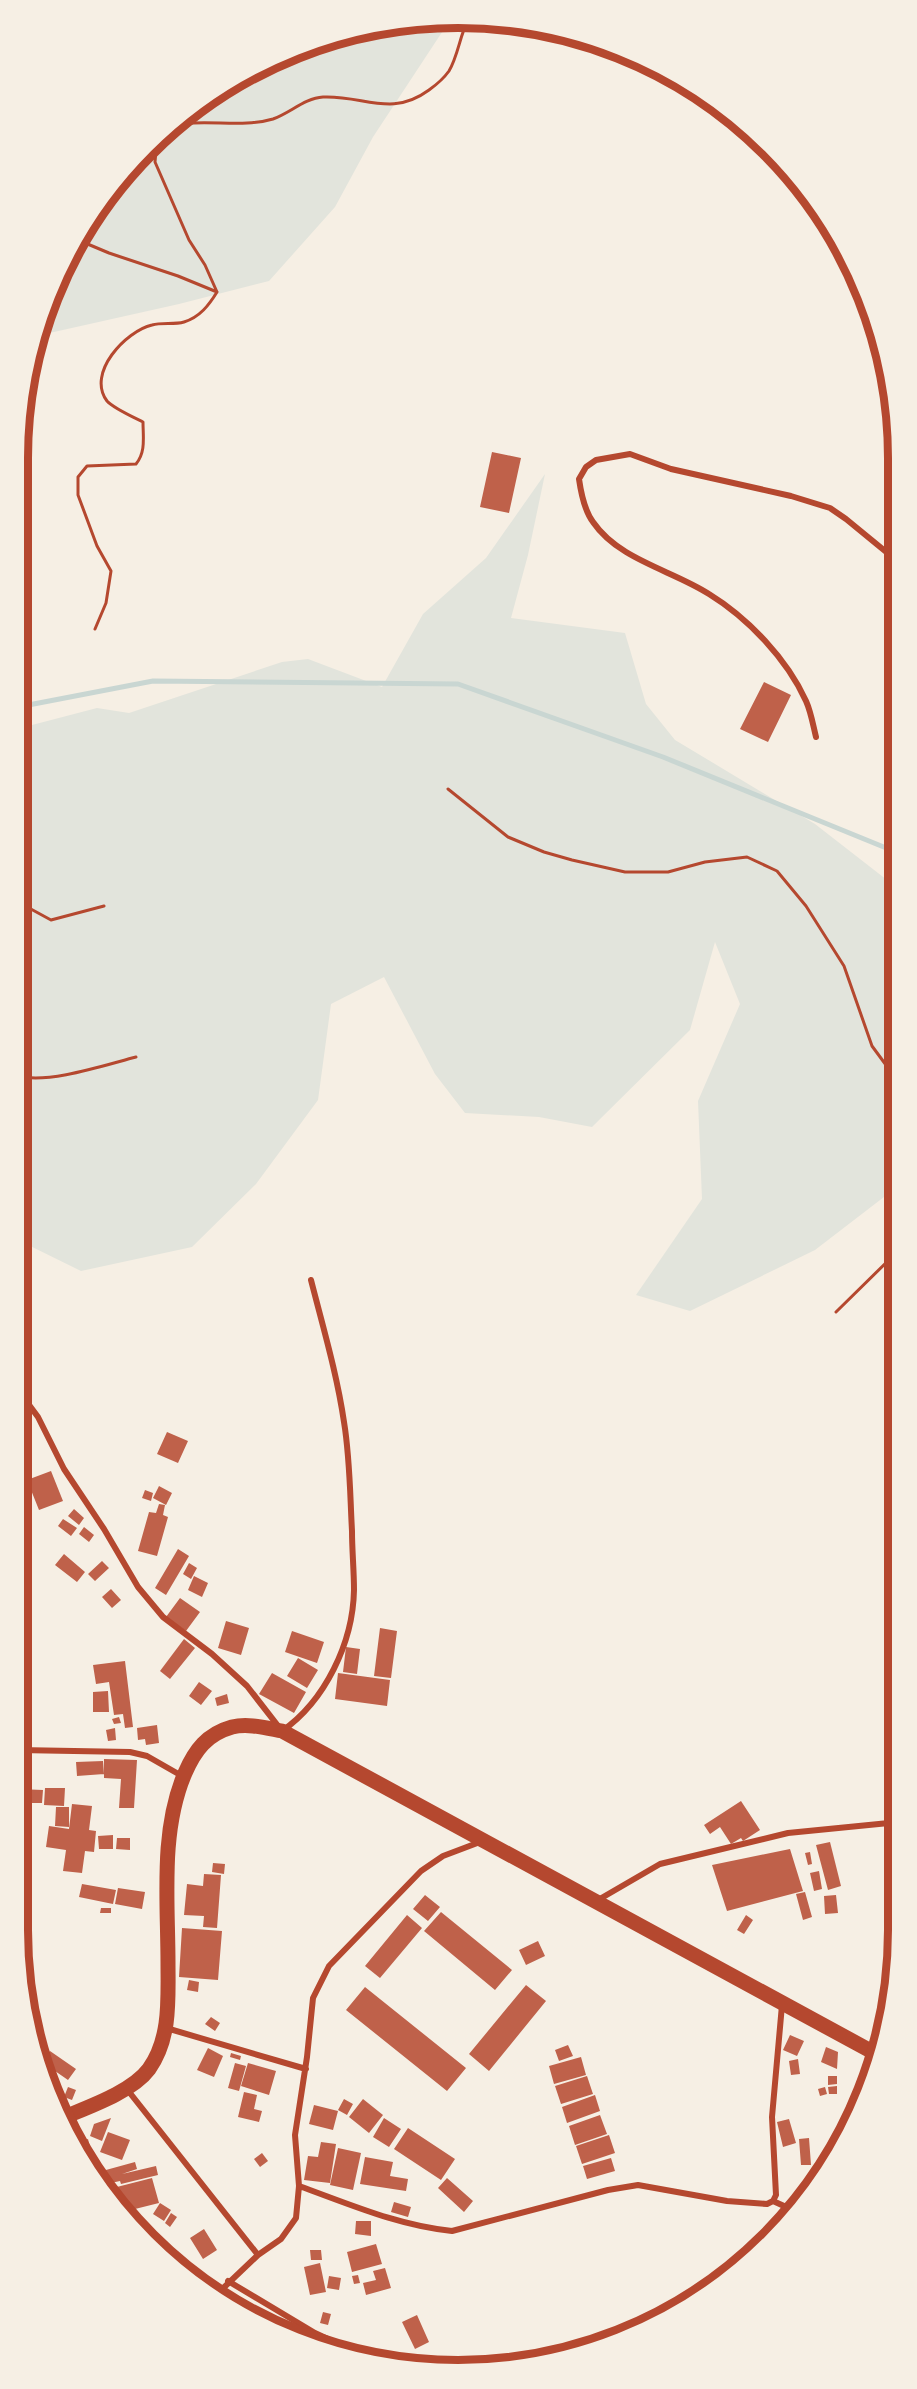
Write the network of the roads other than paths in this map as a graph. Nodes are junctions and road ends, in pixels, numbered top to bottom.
1 (888, 553) edge
2 (816, 737) dead end
3 (311, 1280) dead end
4 (28, 1404) edge
5 (282, 1731) junction
6 (28, 1750) edge
7 (183, 1777) junction
8 (888, 1823) edge
9 (483, 1840) junction
10 (595, 1902) junction
11 (783, 2003) junction
12 (166, 2028) junction
13 (871, 2051) edge
14 (306, 2069) junction
15 (126, 2087) junction
16 (70, 2114) edge
17 (299, 2186) junction
18 (773, 2201) junction
19 (787, 2208) edge
20 (258, 2255) junction
21 (228, 2281) junction
22 (221, 2289) edge
23 (315, 2333) joint
24 (336, 2343) edge

1 - 2 street
3 - 5 street
4 - 5 street
5 - 7 main road
5 - 9 main road
6 - 7 street
7 - 12 main road
8 - 10 street
9 - 10 main road
9 - 14 street
10 - 11 main road
11 - 13 main road
11 - 18 street
12 - 14 street
12 - 15 main road
14 - 17 street
15 - 16 main road
15 - 20 street
17 - 18 street
17 - 20 street
18 - 19 street
20 - 21 street
21 - 22 street
21 - 23 street
23 - 24 street

